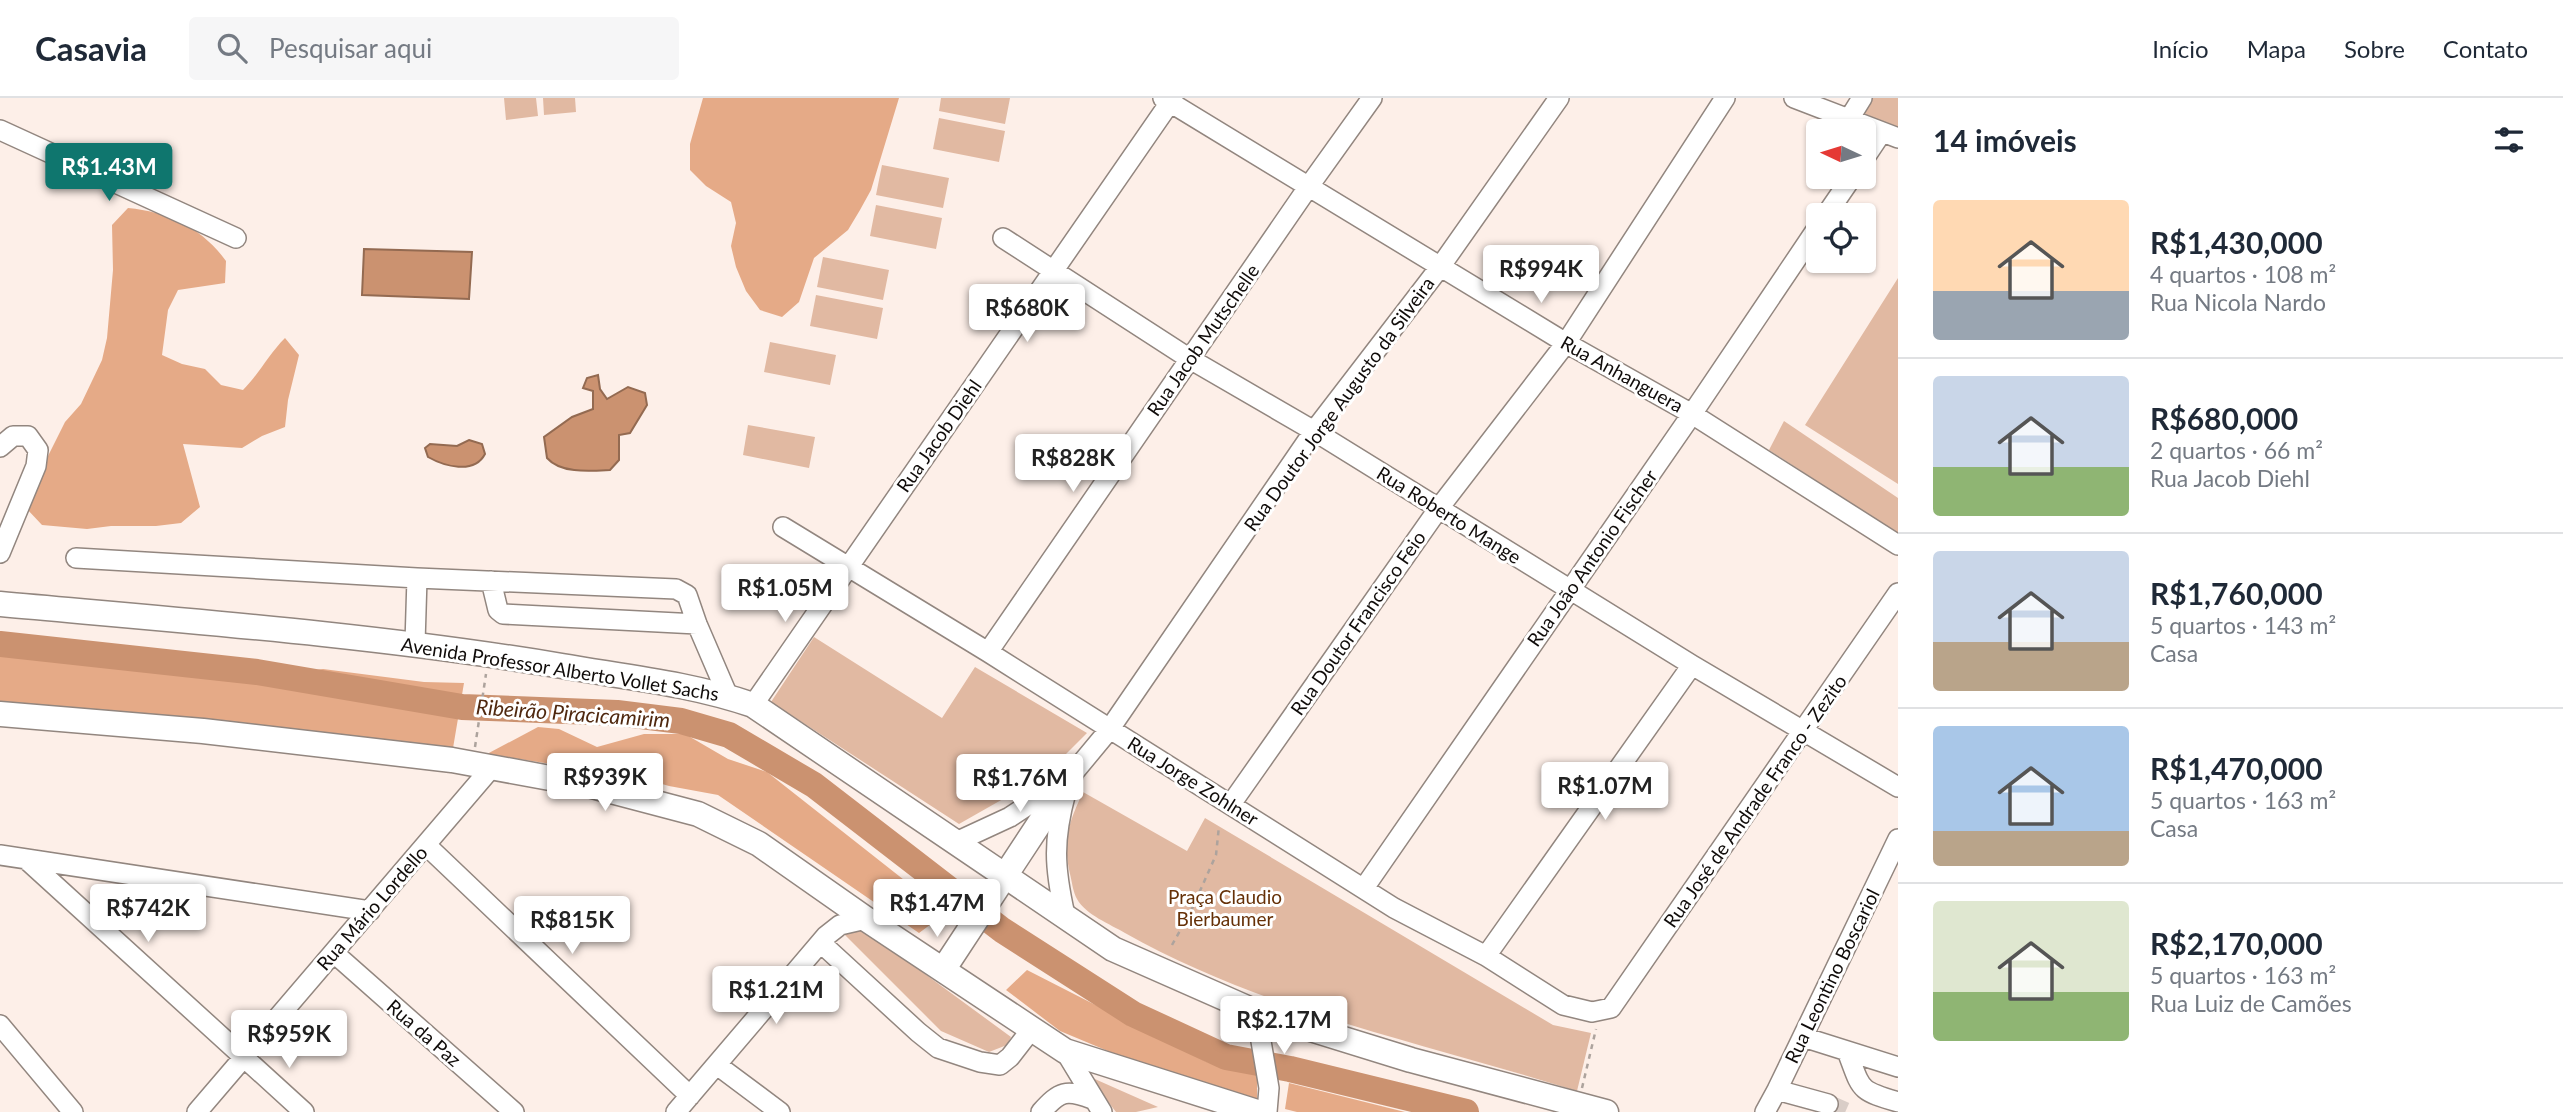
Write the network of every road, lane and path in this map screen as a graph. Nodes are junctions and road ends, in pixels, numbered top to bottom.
1 (1372, 98) edge
2 (1559, 98) edge
3 (1724, 98) edge
4 (1794, 98) edge
5 (1862, 98) edge
6 (1169, 99) edge
7 (1846, 119) edge
8 (1850, 119) edge
9 (0, 130) edge
10 (1890, 135) edge
11 (1876, 148) edge
12 (1308, 186) junction
13 (1003, 238) dead end
14 (236, 239) dead end
15 (1806, 245) edge
16 (1440, 267) junction
17 (1052, 272) junction
18 (1566, 343) junction
19 (1190, 359) junction
20 (1692, 414) junction
21 (1314, 431) junction
22 (0, 447) edge
23 (1439, 508) junction
24 (783, 527) dead end
25 (4, 531) edge
26 (1898, 545) edge
27 (0, 553) edge
28 (76, 558) dead end
29 (849, 567) junction
30 (417, 578) junction
31 (491, 581) junction
32 (1570, 590) junction
33 (1898, 593) edge
34 (0, 604) edge
35 (697, 624) junction
36 (415, 643) junction
37 (988, 652) junction
38 (1692, 665) junction
39 (483, 684) dead end
40 (728, 696) junction
41 (753, 705) junction
42 (0, 714) edge
43 (1109, 730) junction
44 (1802, 732) junction
45 (477, 740) dead end
46 (492, 767) junction
47 (1070, 777) junction
48 (1898, 787) edge
49 (1231, 804) junction
50 (1219, 826) dead end
51 (1898, 839) edge
52 (956, 842) junction
53 (426, 845) junction
54 (0, 855) edge
55 (26, 859) junction
56 (1007, 875) junction
57 (1363, 888) junction
58 (370, 911) junction
59 (1065, 915) junction
60 (866, 919) junction
61 (821, 943) junction
62 (1172, 945) dead end
63 (334, 953) junction
64 (1486, 956) junction
65 (943, 971) junction
66 (1606, 1009) junction
67 (1258, 1022) junction
68 (0, 1025) edge
69 (1031, 1030) junction
70 (1803, 1037) junction
71 (1065, 1051) junction
72 (1847, 1051) junction
73 (245, 1057) junction
74 (716, 1065) junction
75 (1898, 1067) edge
76 (1777, 1090) junction
77 (690, 1096) junction
78 (1898, 1102) edge
79 (1578, 1104) junction
80 (1828, 1104) tunnel mouth
81 (1097, 1105) edge
82 (73, 1112) edge
83 (197, 1112) edge
84 (304, 1112) edge
85 (514, 1112) edge
86 (676, 1112) edge
87 (780, 1112) edge
88 (1041, 1112) edge
89 (1257, 1112) edge
90 (1267, 1112) edge
91 (1606, 1112) edge
92 (1765, 1112) edge

1 - 12 street, Rua Jacob Mutschelle
2 - 16 street, Rua Doutor Jorge Augusto da Silveira
3 - 18 street, Rua Doutor Francisco Feio
4 - 7 street
5 - 8 street
6 - 12 street, Rua Anhanguera
6 - 17 street, Rua Jacob Diehl
9 - 14 street
10 - 11 street
12 - 16 street, Rua Anhanguera
12 - 19 street, Rua Jacob Mutschelle
13 - 17 street, Rua Roberto Mange
15 - 20 street, Rua João Antonio Fischer
16 - 18 street, Rua Anhanguera
16 - 21 street, Rua Doutor Jorge Augusto da Silveira
17 - 19 street, Rua Roberto Mange
17 - 29 street, Rua Jacob Diehl
18 - 20 street, Rua Anhanguera
18 - 23 street, Rua Doutor Francisco Feio
19 - 21 street, Rua Roberto Mange
19 - 37 street, Rua Jacob Mutschelle
20 - 26 street, Rua Anhanguera
20 - 32 street, Rua João Antonio Fischer
21 - 23 street, Rua Roberto Mange
21 - 43 street, Rua Doutor Jorge Augusto da Silveira
22 - 25 street
23 - 32 street, Rua Roberto Mange
23 - 49 street, Rua Doutor Francisco Feio
24 - 29 street, Rua Jorge Zohlner
25 - 27 street
28 - 30 street
29 - 37 street, Rua Jorge Zohlner
29 - 41 street, Rua Jacob Diehl
30 - 31 street
30 - 36 street
31 - 35 street
31 - 35 street
32 - 38 street, Rua Roberto Mange
32 - 57 street, Rua João Antonio Fischer
33 - 44 street, Rua José de Andrade Franco - Zezito
34 - 36 main road, Avenida Professor Alberto Vollet Sachs
35 - 40 street
36 - 40 main road, Avenida Professor Alberto Vollet Sachs
37 - 43 street, Rua Jorge Zohlner
38 - 44 street, Rua Roberto Mange
38 - 64 street
39 - 45 path
40 - 41 main road, Avenida Professor Alberto Vollet Sachs
41 - 52 main road, Avenida Professor Alberto Vollet Sachs
42 - 46 main road
43 - 47 street, Rua Doutor Jorge Augusto da Silveira
43 - 49 street, Rua Jorge Zohlner
44 - 48 street, Rua Roberto Mange
44 - 66 street, Rua José de Andrade Franco - Zezito
46 - 53 street, Rua Mário Lordello
46 - 60 main road
47 - 52 street, Rua Doutor Jorge Augusto da Silveira
47 - 56 main road
47 - 59 street, Rua Doutor Jorge Augusto da Silveira
49 - 57 street, Rua Jorge Zohlner
50 - 62 path
51 - 70 street, Rua Leontino Boscariol
52 - 56 main road, Avenida Professor Alberto Vollet Sachs
53 - 58 street, Rua Mário Lordello
53 - 77 street
54 - 55 street
55 - 58 street
55 - 73 street
56 - 59 main road, Avenida Professor Alberto Vollet Sachs
56 - 65 main road
57 - 64 street, Rua Jorge Zohlner
58 - 63 street, Rua Mário Lordello
59 - 67 main road, Avenida Professor Alberto Vollet Sachs
60 - 61 street
60 - 65 main road
61 - 69 street
61 - 74 street
63 - 73 street, Rua Mário Lordello
63 - 85 street, Rua da Paz
64 - 66 street, Rua Jorge Zohlner
65 - 69 main road
66 - 79 path
67 - 79 main road, Avenida Professor Alberto Vollet Sachs
67 - 90 street
68 - 82 street
69 - 71 main road
70 - 72 street
70 - 76 street, Rua Leontino Boscariol
71 - 81 street
71 - 89 main road
72 - 75 street
72 - 78 street
73 - 83 street, Rua Mário Lordello
73 - 84 street
74 - 77 street
74 - 87 street
76 - 80 street
76 - 92 street, Rua Leontino Boscariol
77 - 86 street
79 - 91 main road, Avenida Professor Alberto Vollet Sachs
81 - 88 street

